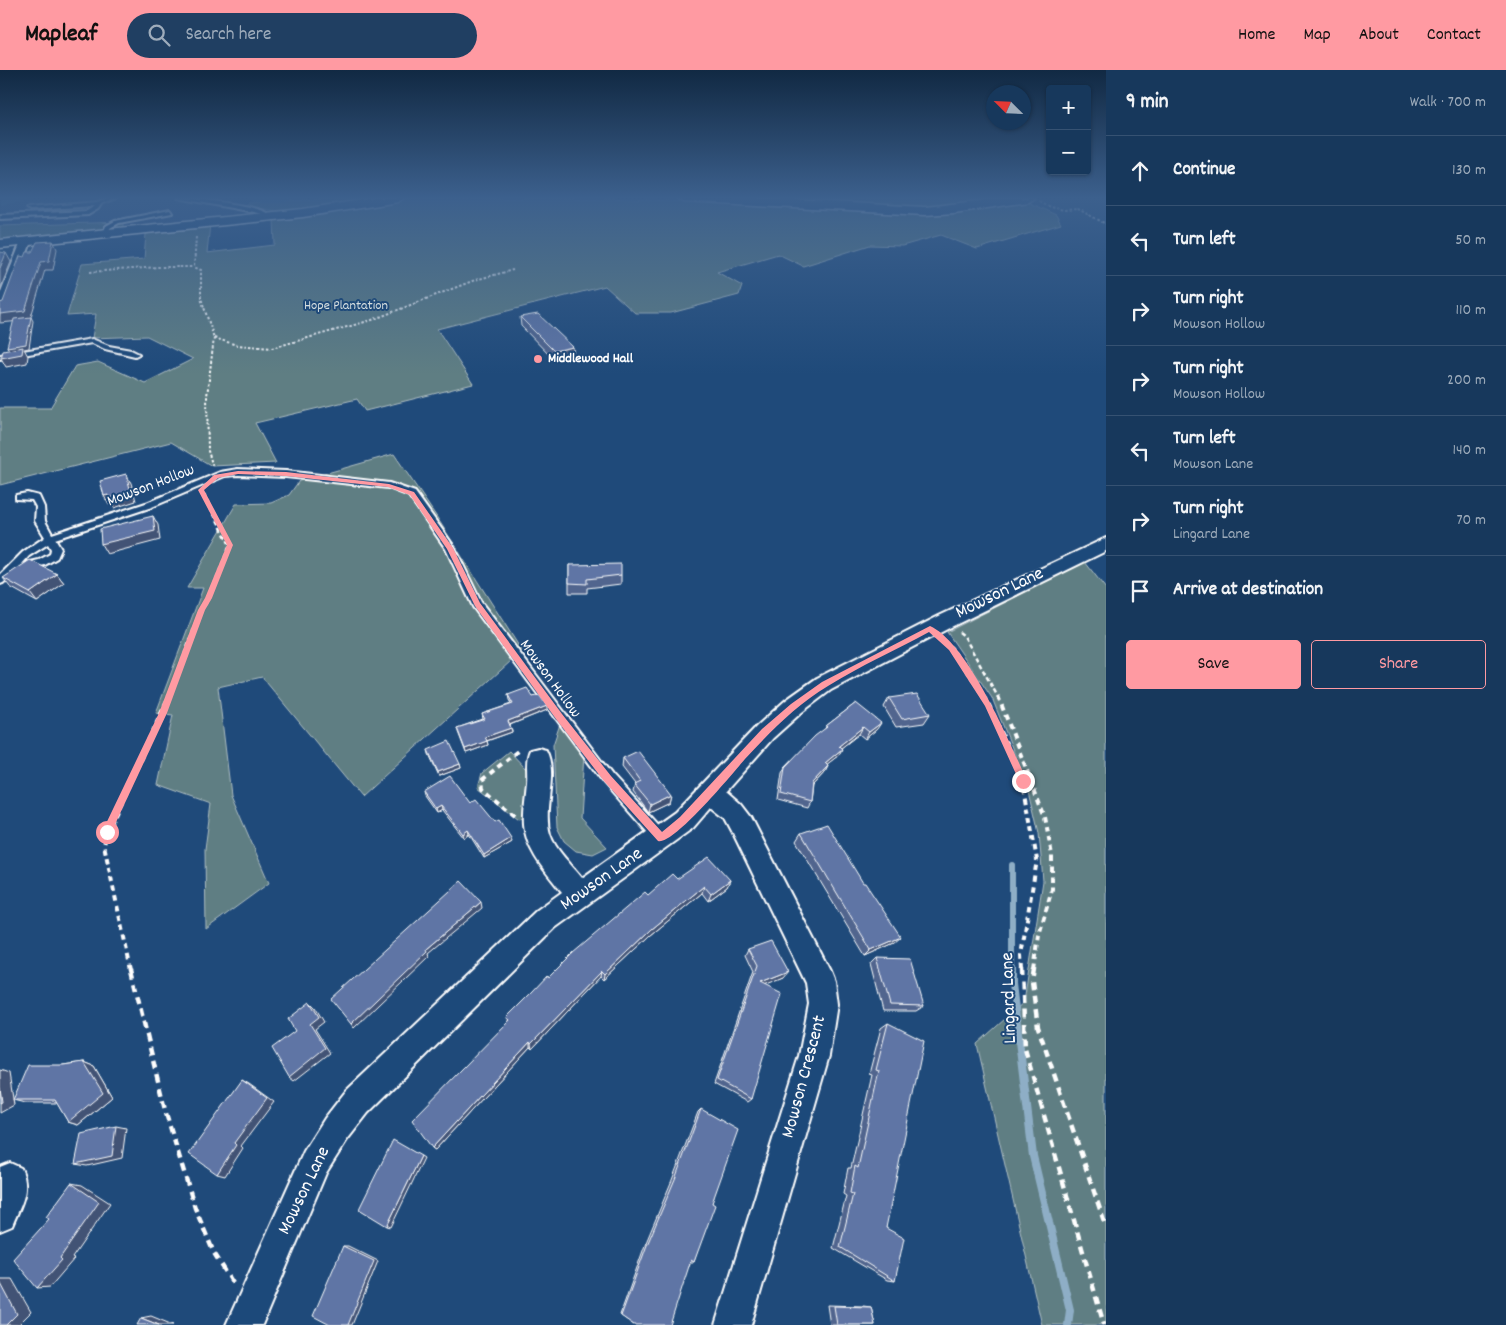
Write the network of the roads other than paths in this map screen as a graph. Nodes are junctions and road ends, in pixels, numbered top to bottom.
1 (20, 257) edge
2 (0, 310) edge
3 (135, 354) dead end
4 (0, 358) edge
5 (19, 497) dead end
6 (50, 538) junction
7 (1106, 544) edge
8 (14, 567) junction
9 (0, 581) edge
10 (538, 757) road end
11 (710, 792) junction
12 (661, 838) junction
13 (579, 894) junction
14 (10, 1178) dead end
15 (0, 1214) edge
16 (248, 1314) edge
17 (733, 1325) edge

1 - 2 street
3 - 4 lane
5 - 6 lane
6 - 8 lane, Mowson Hollow
6 - 8 lane
6 - 12 lane, Mowson Hollow
7 - 11 street, Mowson Lane
8 - 9 lane, Mowson Hollow
10 - 13 street
11 - 12 street, Mowson Lane
11 - 17 street, Mowson Crescent
12 - 13 street, Mowson Lane
13 - 16 street, Mowson Lane
14 - 15 street

